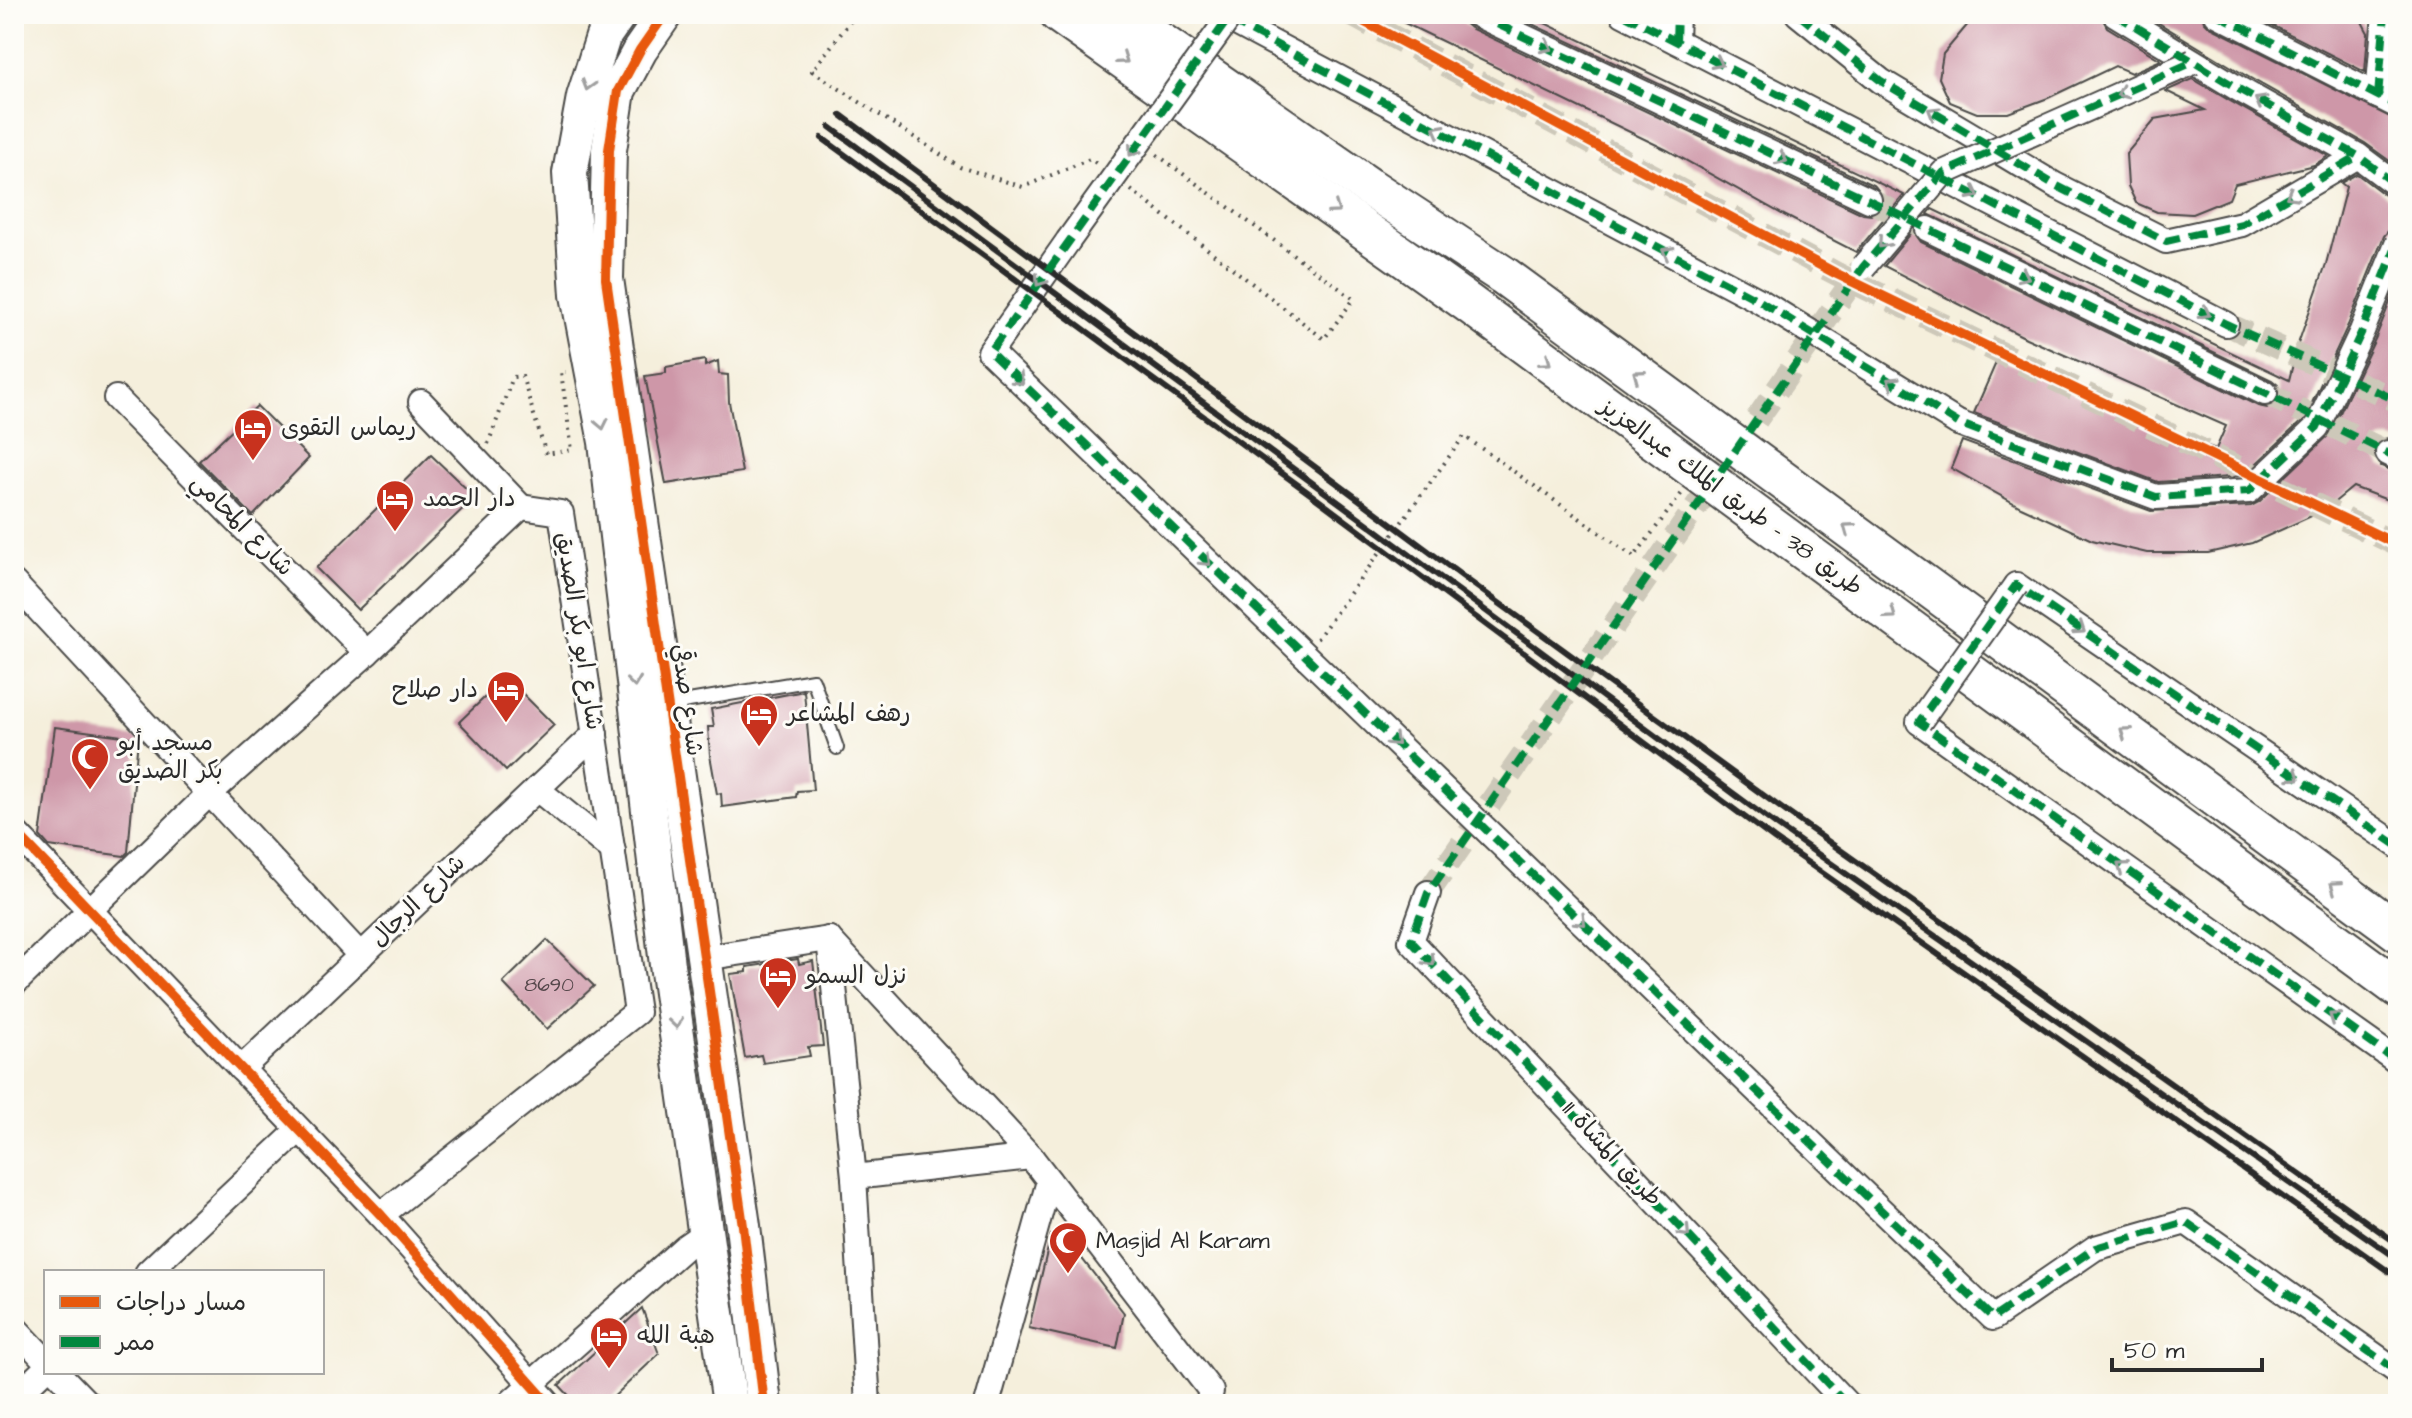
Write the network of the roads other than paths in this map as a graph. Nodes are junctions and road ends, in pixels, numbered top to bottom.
1 (619, 14) edge
2 (665, 14) edge
3 (1059, 14) edge
4 (1120, 14) edge
5 (1476, 14) edge
6 (1623, 14) edge
7 (1677, 14) edge
8 (1798, 14) edge
9 (2115, 14) edge
10 (2217, 14) edge
11 (2385, 14) edge
12 (1676, 41) junction
13 (2193, 62) junction
14 (2388, 101) edge
15 (2358, 156) junction
16 (2398, 186) edge
17 (1869, 200) tunnel mouth
18 (1928, 229) tunnel mouth
19 (2398, 242) edge
20 (1863, 267) tunnel mouth
21 (2226, 324) tunnel mouth
22 (604, 368) junction
23 (2265, 393) tunnel mouth
24 (116, 398) dead end
25 (421, 402) dead end
26 (521, 507) junction
27 (14, 583) edge
28 (367, 653) junction
29 (668, 704) junction
30 (595, 734) junction
31 (837, 748) dead end
32 (537, 789) junction
33 (210, 793) junction
34 (14, 831) edge
35 (2398, 846) edge
36 (613, 851) junction
37 (1428, 893) tunnel mouth
38 (90, 910) junction
39 (2398, 932) edge
40 (829, 939) junction
41 (361, 956) junction
42 (704, 958) junction
43 (667, 965) junction
44 (14, 984) edge
45 (2398, 988) edge
46 (2398, 1062) edge
47 (241, 1069) junction
48 (299, 1130) junction
49 (1031, 1157) junction
50 (854, 1177) junction
51 (1049, 1181) junction
52 (381, 1215) junction
53 (743, 1226) junction
54 (705, 1233) junction
55 (150, 1270) edge
56 (14, 1327) edge
57 (44, 1359) edge
58 (44, 1370) edge
59 (2398, 1372) edge
60 (59, 1374) edge
61 (530, 1386) junction
62 (14, 1399) edge
63 (88, 1404) edge
64 (509, 1404) edge
65 (549, 1404) edge
66 (730, 1404) edge
67 (764, 1404) edge
68 (868, 1404) edge
69 (987, 1404) edge
70 (1208, 1404) edge
71 (1847, 1404) edge

1 -> 22 street, شارع صدقي
2 - 22 street, شارع صدقي
3 -> 45 main road, طريق 38 - طريق الملك عبدالعزيز
39 -> 4 main road, طريق 38 - طريق الملك عبدالعزيز
5 -> 17 street
6 - 12 street
7 - 12 street
15 -> 8 street
9 - 13 street
10 - 14 street
11 - 14 street
12 -> 21 street
15 -> 13 street
13 -> 20 street, bridge
15 - 16 street
18 -> 23 street
19 -> 59 street, bridge
22 - 29 street, شارع صدقي
22 -> 43 street, شارع صدقي
24 - 28 street, شارع المحامي
25 - 26 street
26 - 28 street
26 - 30 street, شارع ابو بكر الصديق
27 - 33 street
28 - 33 street
29 - 31 lane
29 - 42 street, شارع صدقي
30 - 32 street, شارع الرجال
30 - 36 street, شارع ابو بكر الصديق
32 - 36 street
32 - 41 street, شارع الرجال
33 - 38 street
33 - 41 street
34 - 38 street
46 -> 35 street, bridge
36 - 52 street, شارع ابو بكر الصديق
37 -> 71 street, طريق المشاة 11
38 - 44 street
38 - 47 street
40 - 42 street
40 - 49 street
40 - 50 street
41 - 47 street, شارع الرجال
42 - 43 street
42 - 53 street, شارع صدقي
43 -> 54 street, شارع صدقي
47 - 48 street
48 - 52 street
48 - 55 street
49 - 50 street
49 - 51 street
50 - 68 street
51 - 69 street
51 - 70 street
52 - 61 street
53 - 54 street
53 - 67 street, شارع صدقي
54 - 61 street
54 - 66 street, شارع صدقي
56 - 57 street
58 - 62 street
60 - 63 street
61 - 64 street
61 - 65 street

